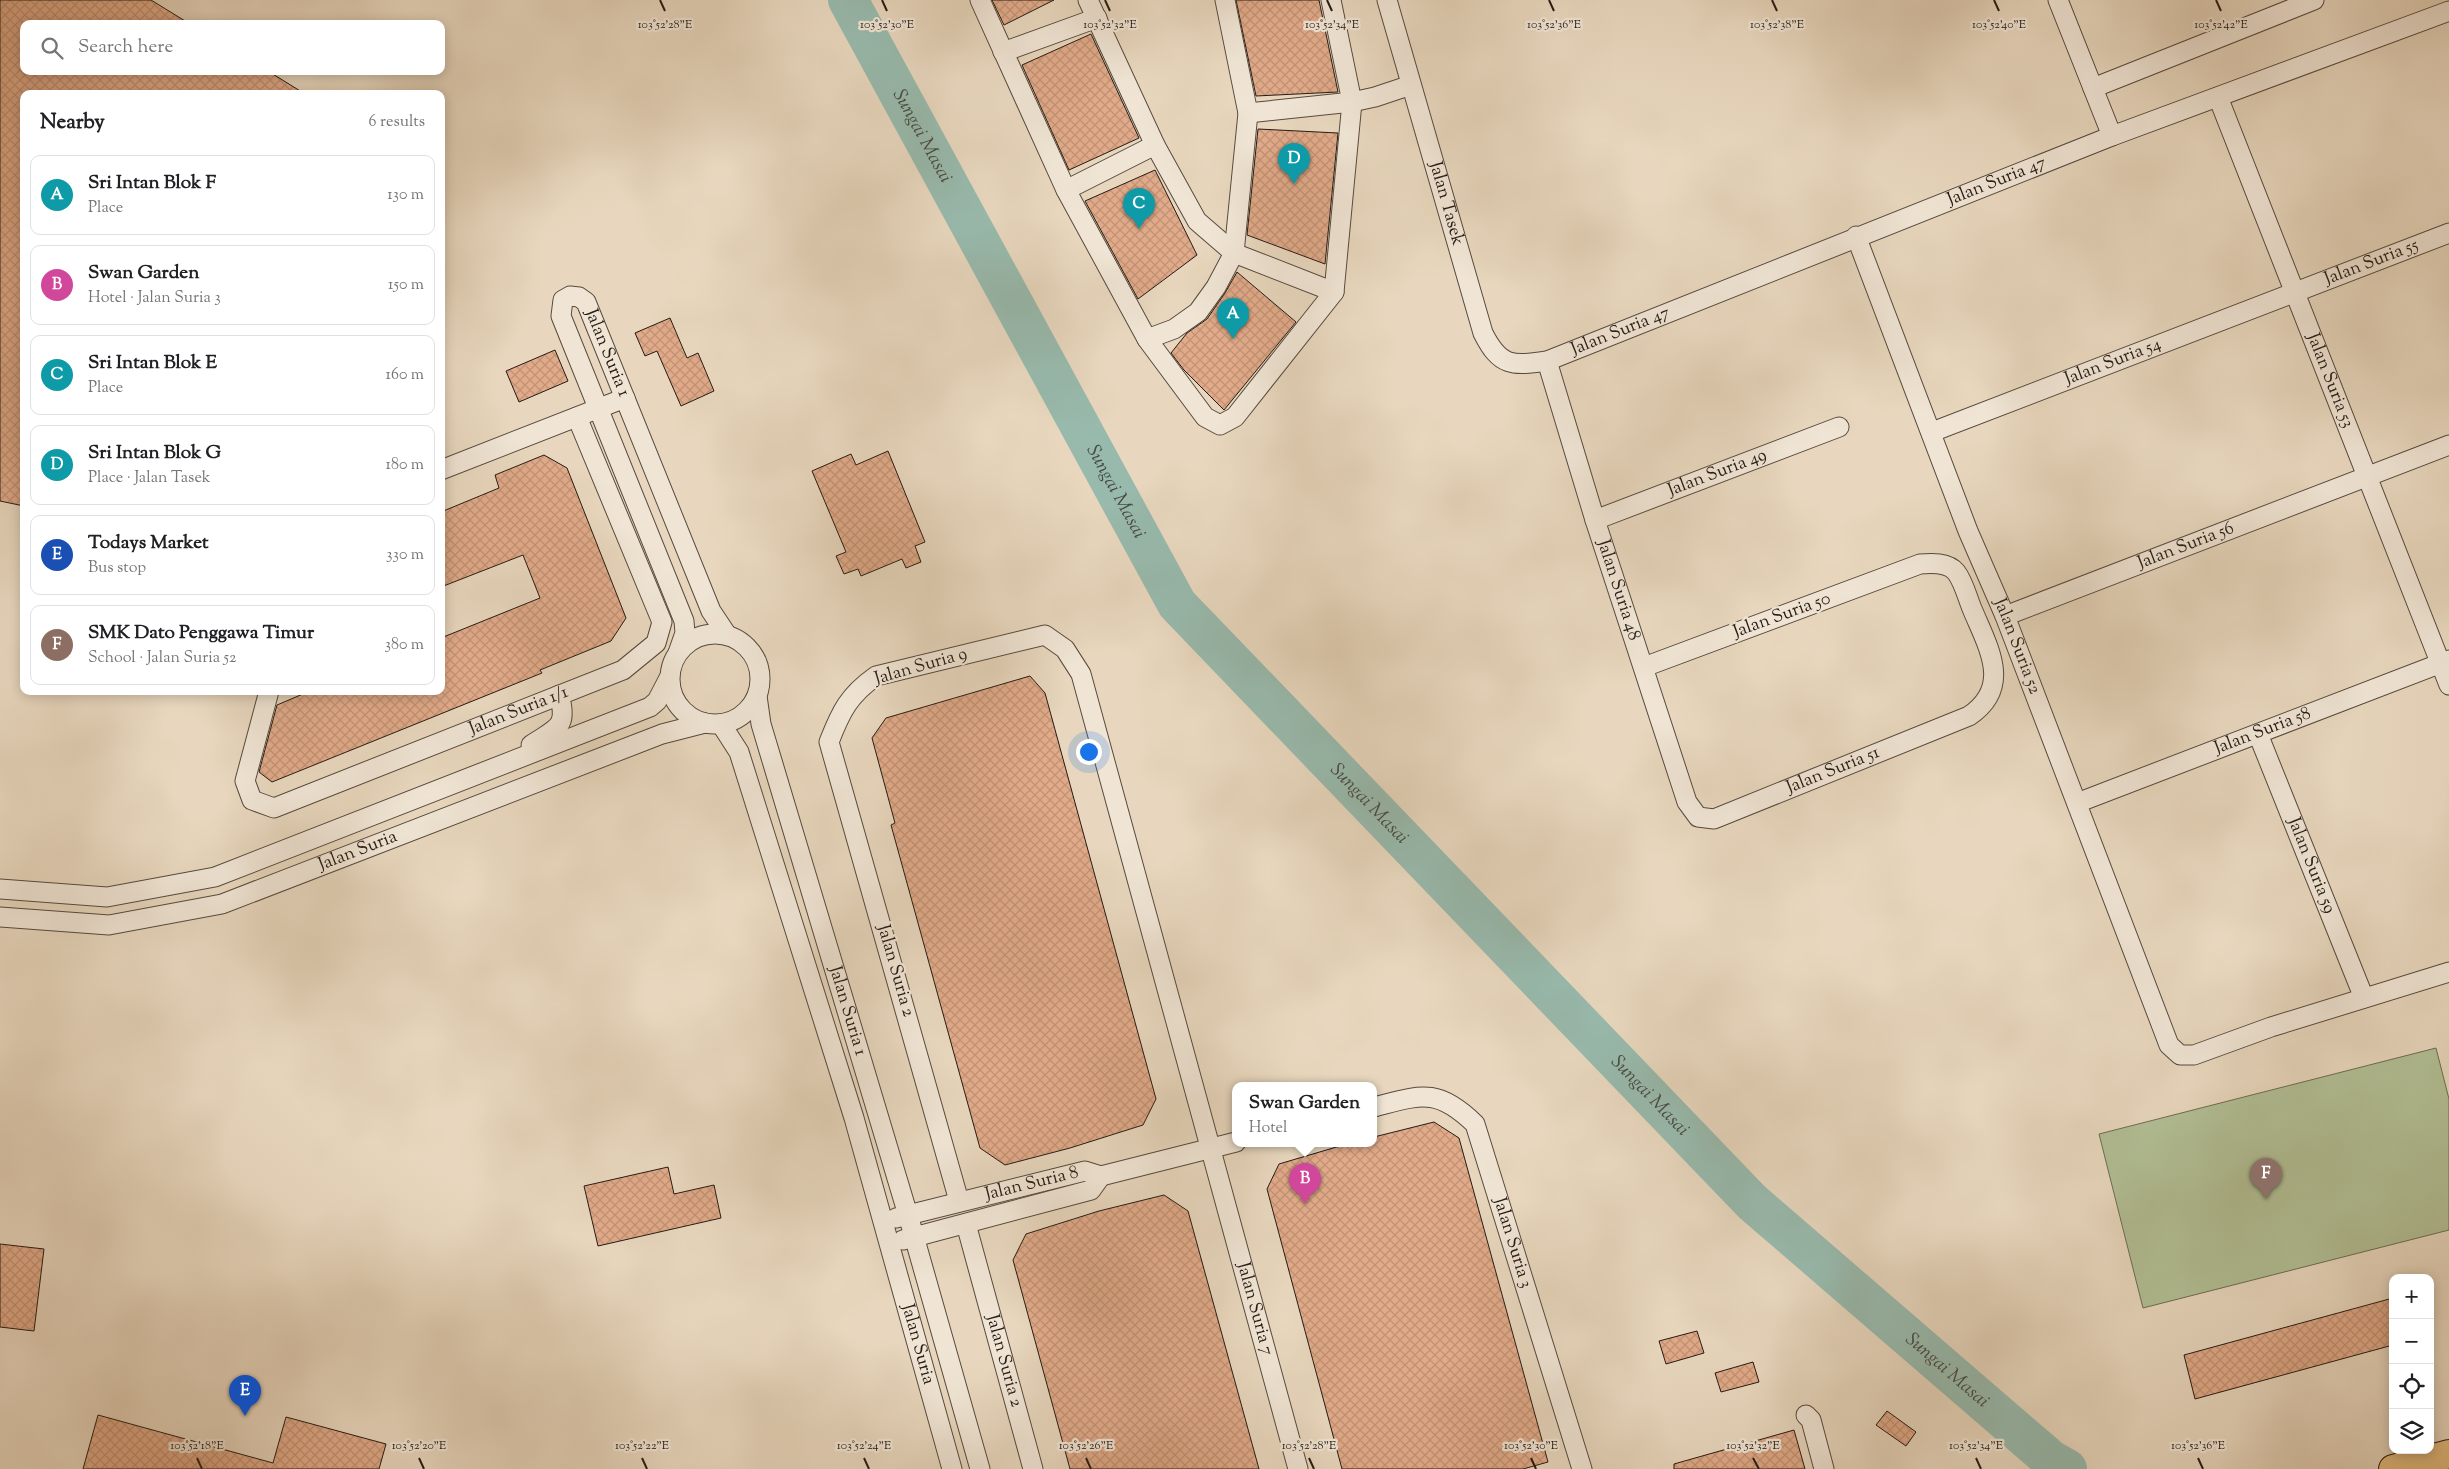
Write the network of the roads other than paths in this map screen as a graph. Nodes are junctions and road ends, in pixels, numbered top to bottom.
1 (980, 0) edge
2 (1088, 0) edge
3 (1225, 0) edge
4 (1331, 0) edge
5 (1387, 0) edge
6 (2058, 0) edge
7 (2314, 0) edge
8 (2449, 11) edge
9 (1097, 18) junction
10 (1003, 52) junction
11 (1411, 85) junction
12 (2093, 88) junction
13 (2218, 97) junction
14 (1352, 102) junction
15 (1248, 113) junction
16 (2112, 136) junction
17 (1155, 145) junction
18 (1066, 190) junction
19 (2449, 233) edge
20 (1856, 236) junction
21 (1234, 253) junction
22 (1334, 292) junction
23 (2294, 293) junction
24 (1147, 339) junction
25 (1547, 361) junction
26 (625, 398) junction
27 (598, 408) junction
28 (577, 416) junction
29 (1840, 427) dead end
30 (1932, 432) junction
31 (2449, 445) edge
32 (445, 468) edge
33 (2366, 475) junction
34 (1595, 520) junction
35 (2005, 616) junction
36 (727, 635) junction
37 (1045, 635) joint
38 (2018, 649) junction
39 (680, 650) junction
40 (1994, 659) junction
41 (2445, 662) edge
42 (1644, 667) junction
43 (669, 678) junction
44 (2449, 685) edge
45 (267, 695) edge
46 (559, 695) junction
47 (757, 696) junction
48 (713, 724) junction
49 (2258, 734) junction
50 (829, 742) joint
51 (506, 763) junction
52 (2077, 803) junction
53 (1698, 817) joint
54 (0, 889) edge
55 (0, 917) edge
56 (2449, 972) edge
57 (2364, 998) junction
58 (1377, 1106) edge
59 (1232, 1143) edge
60 (1211, 1149) junction
61 (1101, 1176) junction
62 (960, 1201) junction
63 (908, 1215) junction
64 (882, 1222) junction
65 (966, 1224) junction
66 (914, 1237) junction
67 (888, 1244) junction
68 (940, 1326) joint
69 (1806, 1415) dead end
70 (2449, 1454) edge
71 (952, 1469) edge
72 (980, 1469) edge
73 (1033, 1469) edge
74 (1298, 1469) edge
75 (1582, 1469) edge
76 (1824, 1469) edge
77 (2393, 1469) edge

1 - 10 street
2 - 9 street
3 - 15 street
4 - 14 street
5 - 11 street, Jalan Tasek
6 - 12 street
7 - 12 street
8 - 13 street, Jalan Suria 47
9 - 10 street
9 - 17 street
10 - 18 street
11 - 14 street
11 - 25 street, Jalan Tasek
12 - 16 street
13 - 16 street, Jalan Suria 47
13 - 23 street, Jalan Suria 53
14 - 15 street
14 - 22 street
15 - 21 street
16 - 20 street, Jalan Suria 47
17 - 18 street
17 - 21 street
18 - 24 street
19 - 23 street, Jalan Suria 55
20 - 25 street, Jalan Suria 47
20 - 30 street, Jalan Suria 52
21 - 22 street
21 - 24 street
22 - 24 street
23 - 30 street, Jalan Suria 54
23 - 33 street, Jalan Suria 53
25 - 34 street, Jalan Suria 48
26 - 27 street
26 - 27 street, Jalan Suria 1
26 - 36 street, Jalan Suria 1
27 - 28 street
27 - 39 street, Jalan Suria 1
28 - 32 street
28 - 46 street, Jalan Suria 1/1
29 - 34 street, Jalan Suria 49
30 - 35 street, Jalan Suria 52
31 - 33 street, Jalan Suria 56
33 - 35 street, Jalan Suria 56
33 - 41 street, Jalan Suria 53
34 - 42 street, Jalan Suria 48
35 - 38 street, Jalan Suria 52
36 - 39 street
36 - 47 street
37 - 50 street, Jalan Suria 9
37 - 60 street, Jalan Suria 7
38 - 40 street
38 - 52 street, Jalan Suria 52
39 - 43 street
40 - 42 street, Jalan Suria 50
40 - 53 street, Jalan Suria 51
41 - 44 street, Jalan Suria 53
41 - 49 street, Jalan Suria 58
42 - 53 street, Jalan Suria 48
43 - 48 street
43 - 51 street, Jalan Suria
45 - 46 street, Jalan Suria 1/1
46 - 51 street
47 - 48 street
47 - 63 street, Jalan Suria 1
48 - 55 street, Jalan Suria
48 - 64 street, Jalan Suria 1
49 - 52 street, Jalan Suria 58
49 - 57 street, Jalan Suria 59
50 - 62 street, Jalan Suria 2
51 - 54 street, Jalan Suria
52 - 57 street, Jalan Suria 52
56 - 57 street
58 - 75 street, Jalan Suria 3
59 - 60 street
60 - 61 street, Jalan Suria 8
60 - 74 street, Jalan Suria 7
61 - 62 street, Jalan Suria 8
61 - 65 street
62 - 63 street, Jalan Suria 8
63 - 64 street, Jalan Suria 8
63 - 66 street, Jalan Suria 1
64 - 67 street, Jalan Suria
65 - 66 street
65 - 73 street, Jalan Suria 2
66 - 67 street
66 - 68 street, Jalan Suria 1
67 - 71 street, Jalan Suria
68 - 72 street, Jalan Suria
69 - 76 street
70 - 77 main road

